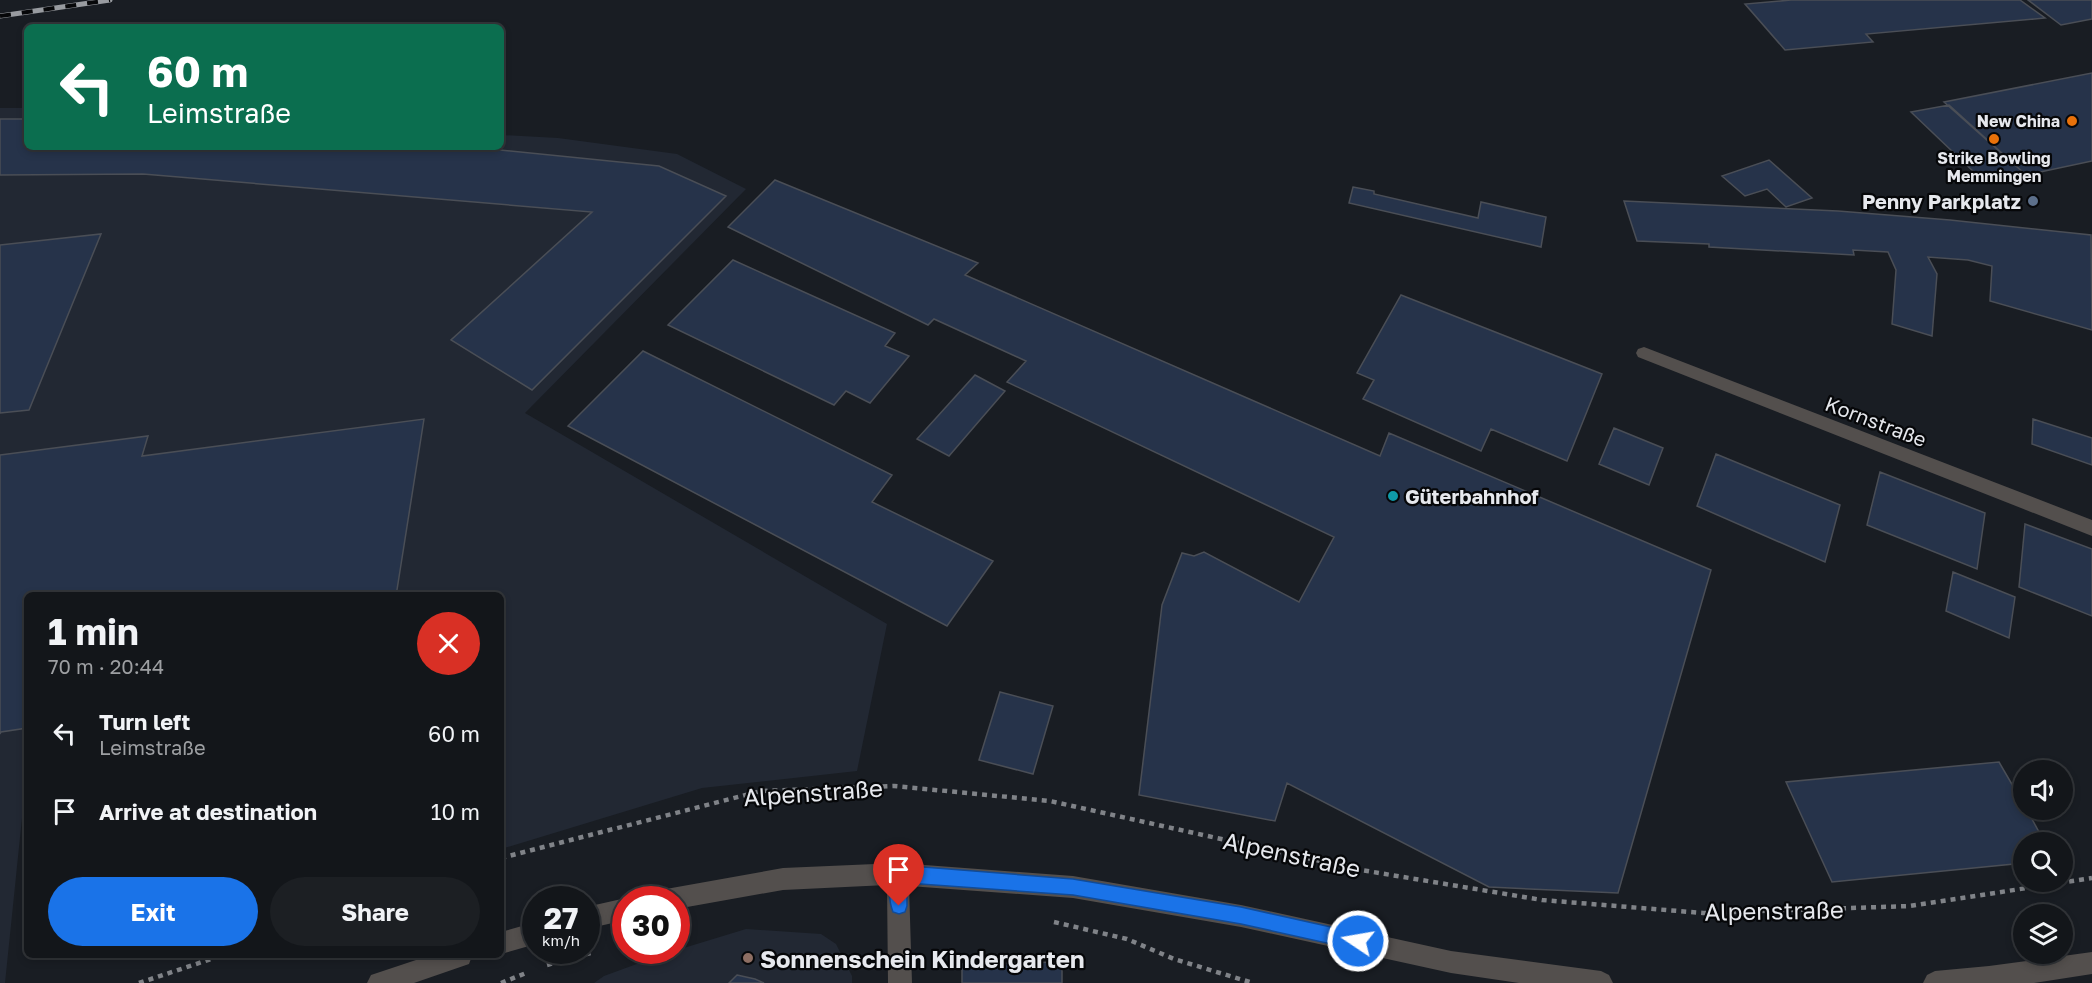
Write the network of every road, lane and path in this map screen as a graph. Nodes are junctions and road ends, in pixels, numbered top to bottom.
1 (1644, 353) dead end
2 (2092, 528) edge
3 (504, 857) edge
4 (898, 874) junction
5 (2092, 878) edge
6 (690, 896) edge
7 (1043, 920) dead end
8 (522, 937) edge
9 (504, 942) edge
10 (605, 950) dead end
11 (214, 958) edge
12 (455, 958) edge
13 (2092, 963) edge
14 (543, 966) dead end
15 (532, 970) dead end
16 (1990, 981) edge
17 (139, 983) edge
18 (379, 983) edge
19 (501, 983) edge
20 (900, 983) edge
21 (1253, 983) edge
22 (1601, 983) edge
23 (1935, 983) edge

1 - 2 street, Kornstraße
3 - 5 path, Alpenstraße
4 - 6 street
4 - 20 street
4 - 22 street
7 - 21 path
8 - 9 street
10 - 14 path
11 - 17 path
12 - 18 street
13 - 16 street
15 - 19 path
16 - 23 street

